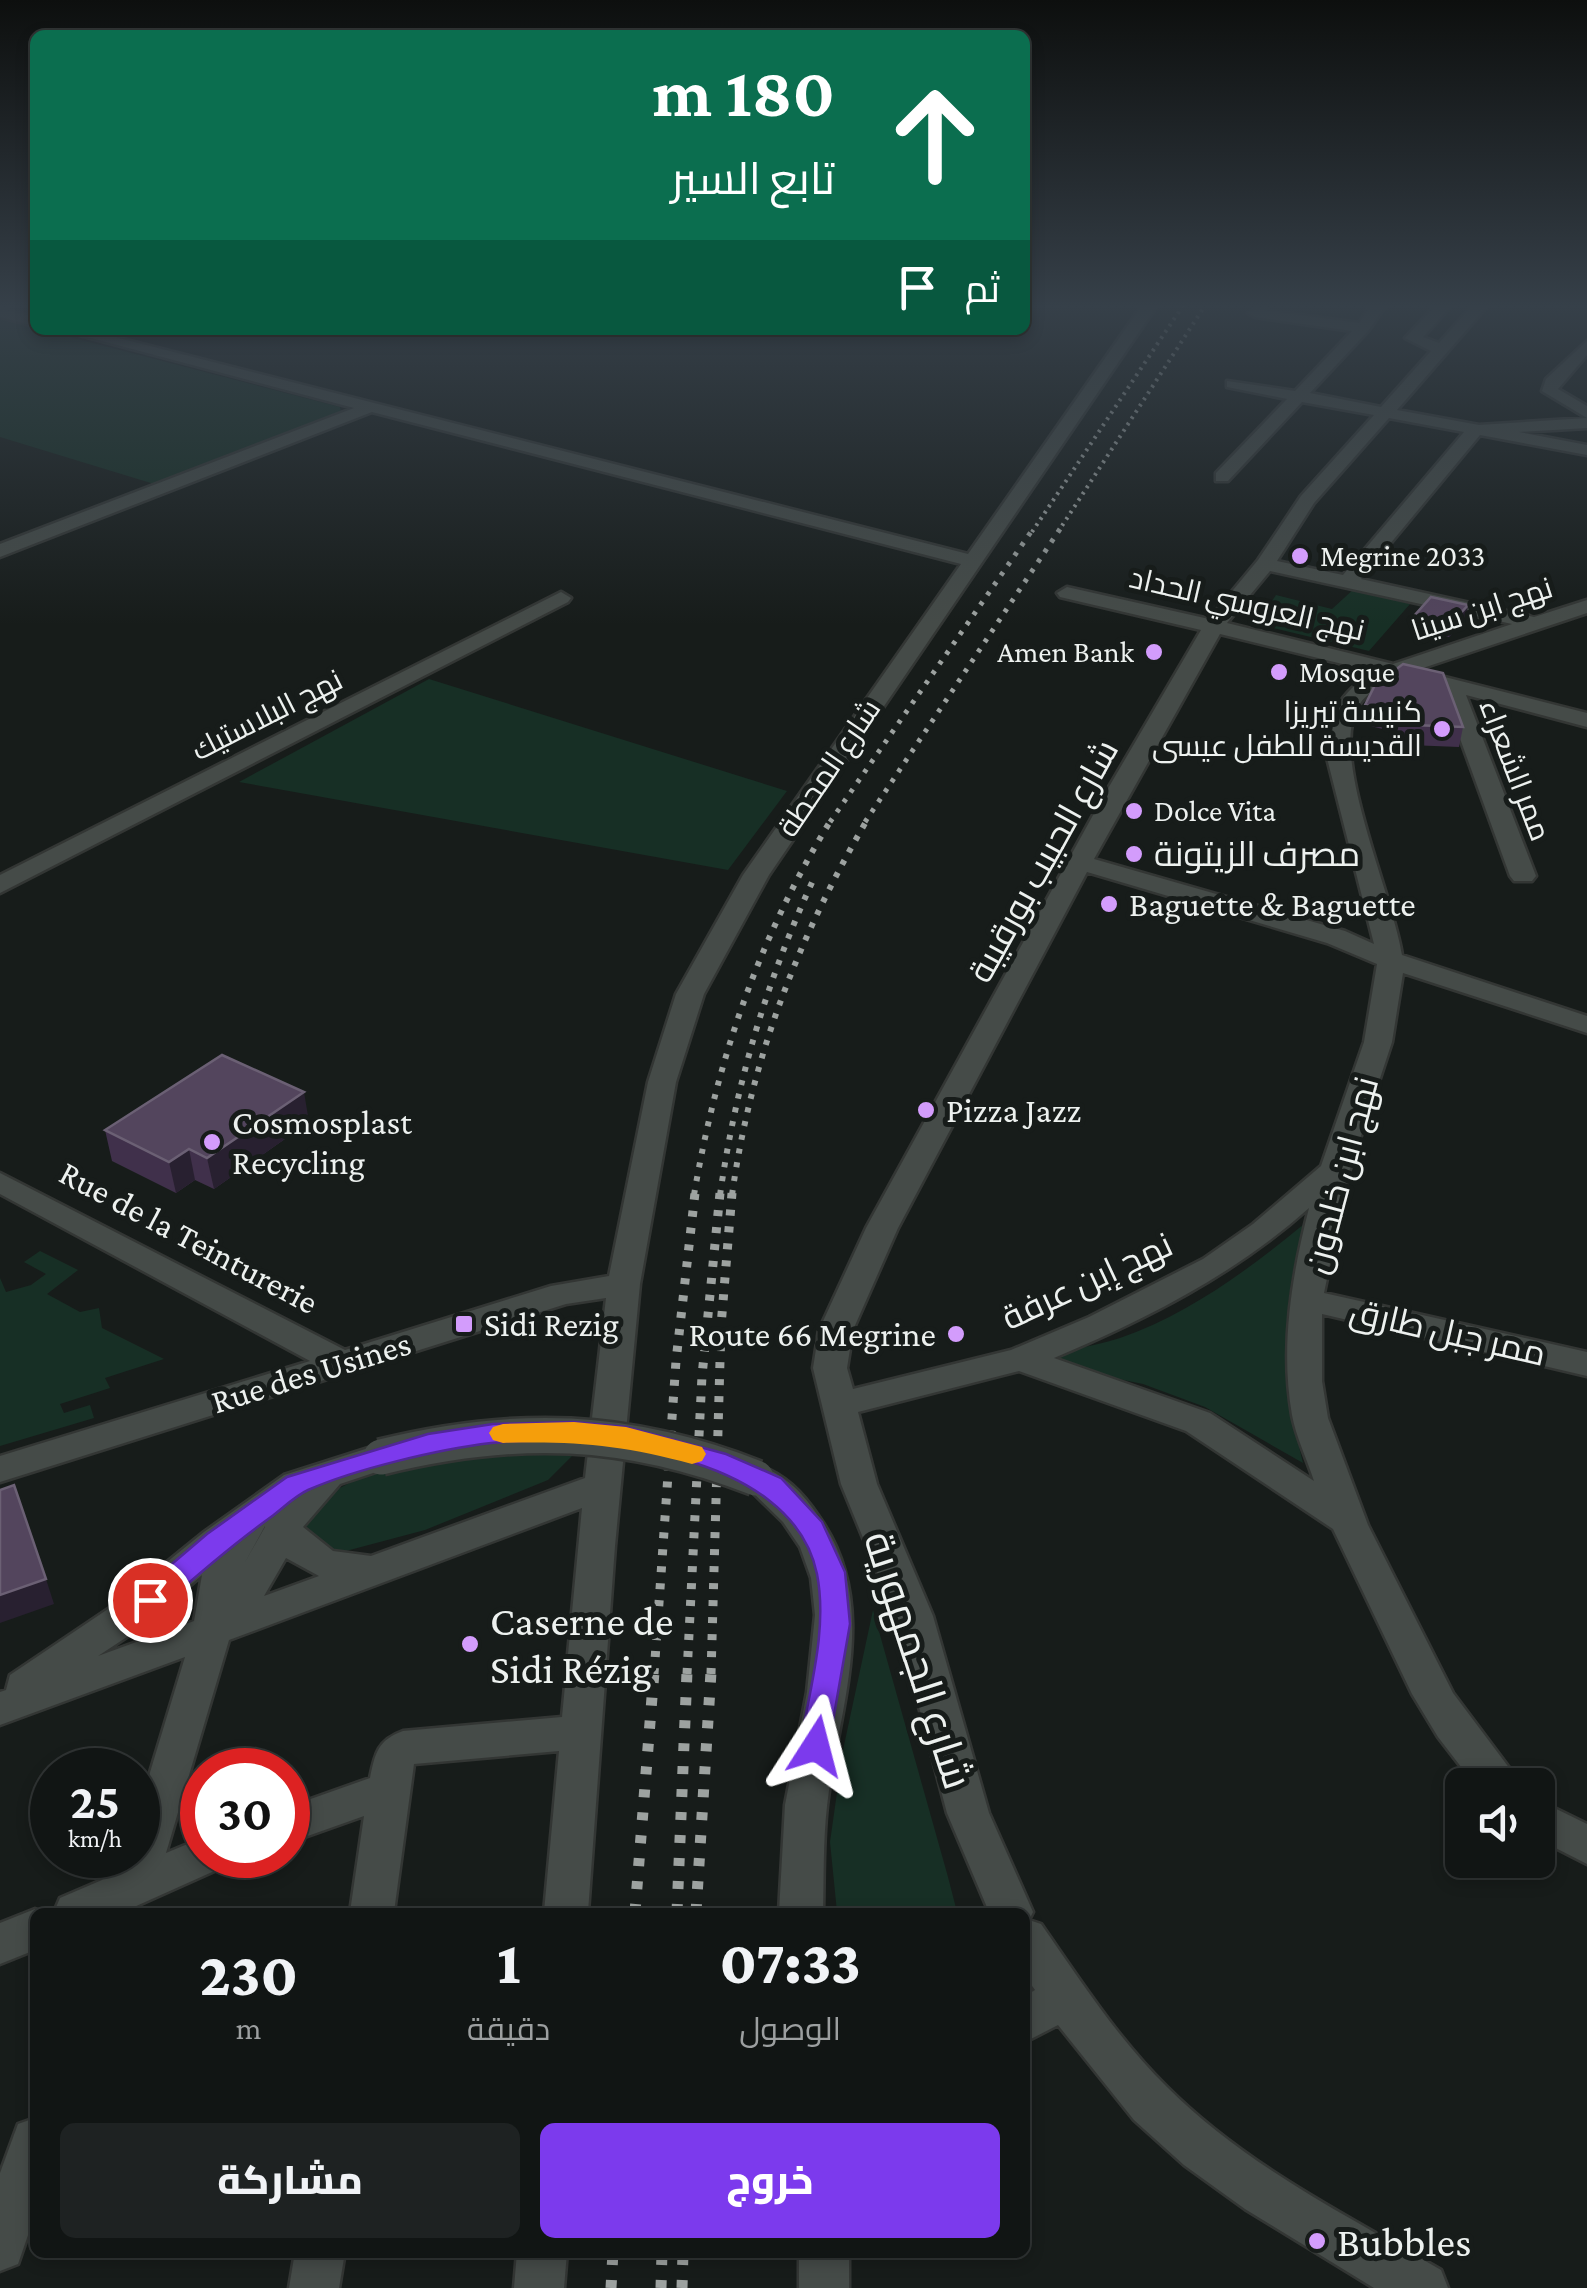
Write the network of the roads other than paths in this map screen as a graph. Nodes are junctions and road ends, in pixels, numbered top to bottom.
1 (361, 411) edge
2 (379, 411) edge
3 (1076, 411) edge
4 (1286, 411) edge
5 (1371, 411) edge
6 (1389, 411) edge
7 (1386, 414) junction
8 (1587, 423) edge
9 (1475, 430) junction
10 (1587, 450) edge
11 (1222, 478) dead end
12 (0, 552) edge
13 (972, 561) junction
14 (1265, 564) junction
15 (1349, 581) junction
16 (1067, 593) dead end
17 (561, 598) dead end
18 (1587, 606) edge
19 (1536, 624) junction
20 (1214, 627) junction
21 (1395, 670) junction
22 (1451, 685) junction
23 (1587, 720) edge
24 (1082, 863) junction
25 (1523, 876) dead end
26 (0, 885) edge
27 (1390, 960) junction
28 (1587, 1025) edge
29 (1334, 1170) junction
30 (0, 1182) edge
31 (624, 1284) junction
32 (1308, 1300) junction
33 (1021, 1359) junction
34 (340, 1362) junction
35 (1587, 1364) edge
36 (842, 1404) junction
37 (0, 1470) edge
38 (602, 1486) junction
39 (1345, 1519) junction
40 (269, 1520) junction
41 (377, 1572) junction
42 (212, 1632) junction
43 (0, 1701) edge
44 (0, 1709) edge
45 (579, 1732) junction
46 (1484, 1768) edge
47 (389, 1789) junction
48 (310, 1817) edge
49 (1555, 1828) edge
50 (1587, 1846) edge
51 (802, 1853) junction
52 (180, 1869) edge
53 (113, 1904) edge
54 (373, 1908) edge
55 (566, 1908) edge
56 (801, 1908) edge
57 (815, 1908) edge
58 (1009, 1908) edge
59 (30, 1931) edge
60 (0, 1944) edge
61 (1030, 1956) edge
62 (1045, 2008) edge
63 (30, 2155) edge
64 (0, 2246) edge
65 (319, 2258) edge
66 (542, 2258) edge
67 (824, 2258) edge
68 (314, 2288) edge
69 (539, 2288) edge
70 (824, 2288) edge
71 (1423, 2288) edge

1 - 12 street
2 - 13 street
3 - 13 street, شارع المحطة
4 - 11 street
5 - 7 street
6 - 7 street, شارع الحبيب بورقيبة
7 - 9 street
7 - 14 street, شارع الحبيب بورقيبة
8 - 9 street
9 - 10 street
9 - 15 street
13 - 31 street, شارع المحطة
14 - 15 street
14 - 20 street, شارع الحبيب بورقيبة
15 - 19 street
16 - 20 street, نهج العروسي الحداد
17 - 26 street, نهج البلاستيك
18 - 19 street, نهج ابن سينا
19 - 21 street, نهج ابن سينا
20 - 21 street, نهج العروسي الحداد
20 - 24 street, شارع الحبيب بورقيبة
21 - 22 street, نهج العروسي الحداد
21 - 27 street, نهج ابن خلدون
22 - 23 street, نهج العروسي الحداد
22 - 25 street, ممر الشعراء
24 - 27 street
24 - 36 street, شارع الحبيب بورقيبة
27 - 28 street
27 - 29 street, نهج ابن خلدون
29 - 32 street, نهج ابن خلدون
29 - 33 street, نهج إبن عرفة
30 - 34 street, Rue de la Teinturerie
31 - 34 street, Rue des Usines
31 - 38 street, شارع المحطة
32 - 35 street, ممر جبل طارق
32 - 39 street, نهج ابن خلدون
33 - 36 street, نهج إبن عرفة
33 - 39 street
34 - 37 street, Rue des Usines
36 - 58 street, شارع الجمهورية
38 - 41 street
38 - 45 street
39 - 46 street, نهج ابن خلدون
40 - 41 street
40 - 42 street
40 - 43 street
40 - 51 street, bridge
41 - 42 street
42 - 44 street
42 - 53 street
45 - 47 street
45 - 55 street
47 - 48 street
47 - 54 street
49 - 50 street
51 - 56 street
51 - 57 street
52 - 53 street
59 - 60 street
61 - 62 street
62 - 71 street
63 - 64 street
65 - 68 street
66 - 69 street
67 - 70 street

